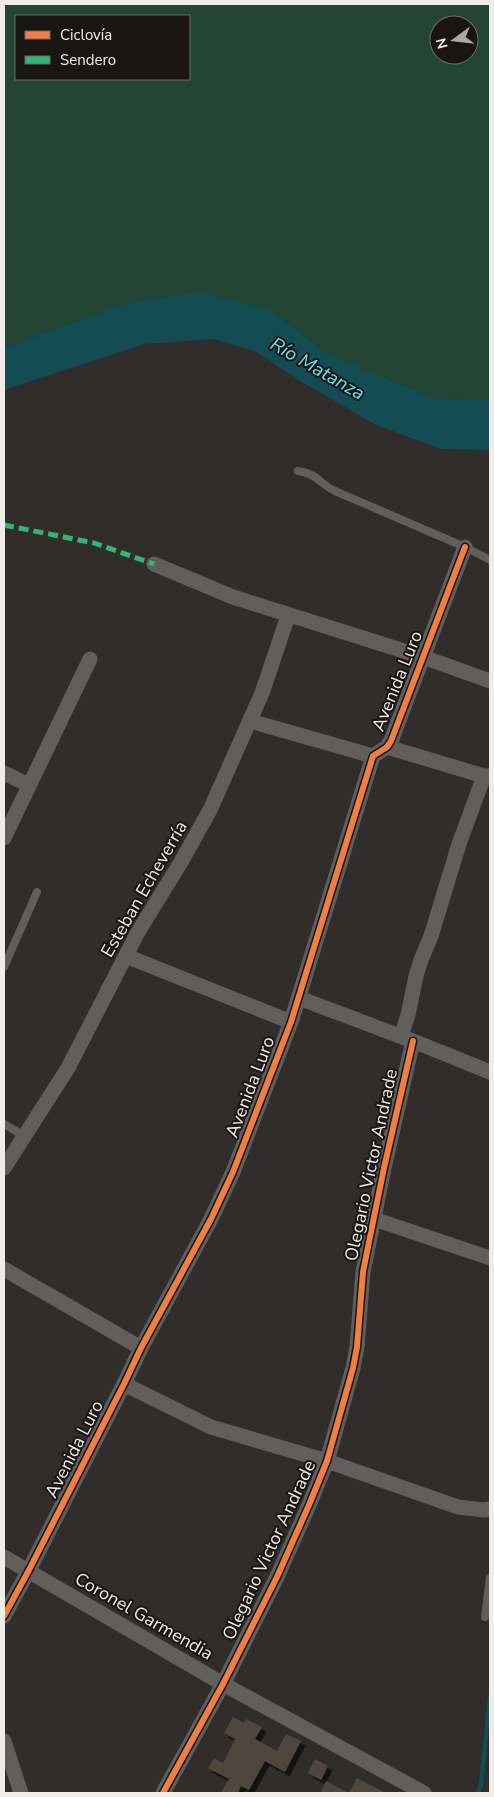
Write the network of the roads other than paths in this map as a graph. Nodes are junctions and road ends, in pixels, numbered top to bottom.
1 (298, 471) dead end
2 (465, 547) junction
3 (490, 560) edge
4 (154, 564) dead end
5 (288, 616) junction
6 (423, 657) junction
7 (90, 659) dead end
8 (490, 681) edge
9 (250, 721) junction
10 (387, 747) junction
11 (373, 756) junction
12 (4, 773) edge
13 (487, 776) edge
14 (29, 785) junction
15 (4, 838) edge
16 (37, 892) dead end
17 (126, 956) junction
18 (4, 966) edge
19 (299, 998) junction
20 (291, 1022) junction
21 (407, 1038) junction
22 (490, 1072) edge
23 (4, 1124) edge
24 (24, 1136) junction
25 (4, 1168) edge
26 (374, 1219) junction
27 (490, 1258) edge
28 (4, 1269) edge
29 (141, 1348) junction
30 (124, 1384) junction
31 (327, 1461) junction
32 (490, 1508) edge
33 (4, 1557) edge
34 (29, 1570) junction
35 (490, 1578) edge
36 (4, 1616) edge
37 (485, 1617) dead end
38 (223, 1684) junction
39 (4, 1741) edge
40 (406, 1789) edge
41 (21, 1793) edge
42 (163, 1793) edge
43 (424, 1793) edge

1 - 2 lane
2 - 3 lane
2 - 6 street, Avenida Luro
4 - 5 street
5 - 6 street
5 - 9 street, Esteban Echeverría
6 - 8 street
6 - 10 street, Avenida Luro
7 - 14 street
9 - 11 street
9 - 17 street, Esteban Echeverría
10 - 11 street, Avenida Luro
10 - 13 street
11 - 19 street, Avenida Luro
12 - 14 street
13 - 21 street, Olegario Victor Andrade
14 - 15 street
16 - 18 lane
17 - 20 street
17 - 24 street, Esteban Echeverría
19 - 20 street, Avenida Luro
19 - 21 street
20 - 29 street, Avenida Luro
21 - 22 street
21 - 26 street, Olegario Victor Andrade
23 - 24 lane
24 - 25 street, Esteban Echeverría
26 - 27 street
26 - 31 street, Olegario Victor Andrade
28 - 29 street
29 - 30 street, Avenida Luro
30 - 31 street
30 - 34 street, Avenida Luro
31 - 32 street
31 - 38 street, Olegario Victor Andrade
33 - 34 street, Coronel Garmendia
34 - 36 street, Avenida Luro
34 - 38 street, Coronel Garmendia
35 - 37 lane
38 - 40 street, Coronel Garmendia
38 - 42 street, Olegario Victor Andrade
39 - 41 street
40 - 43 street, Coronel Garmendia

